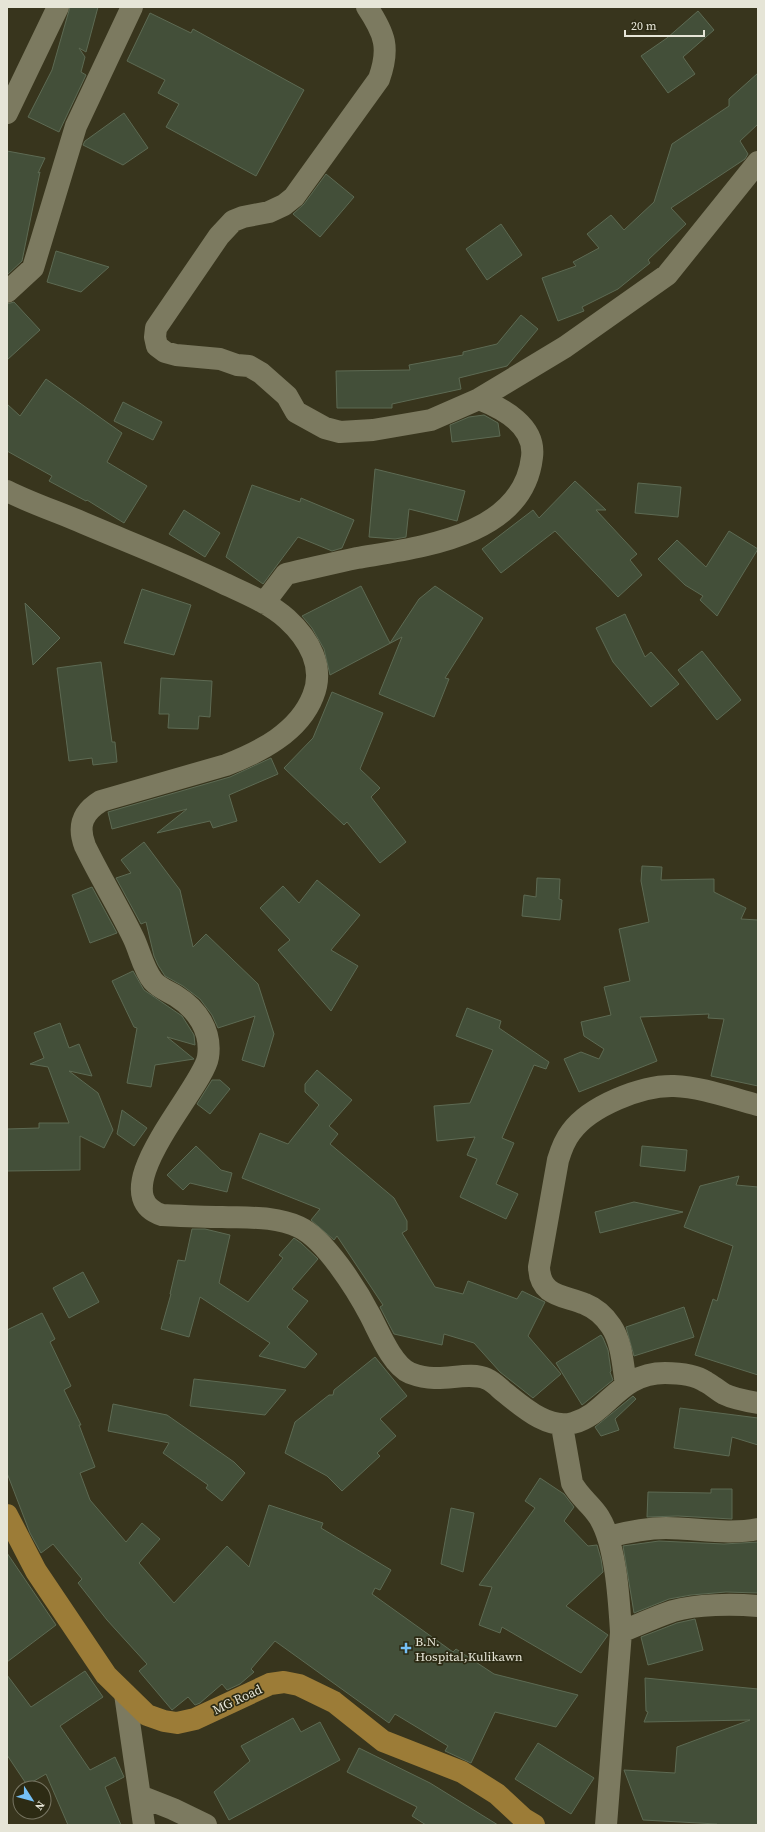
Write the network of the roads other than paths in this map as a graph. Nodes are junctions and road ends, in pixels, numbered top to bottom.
1 (58, 7) edge
2 (132, 7) edge
3 (367, 7) edge
4 (7, 113) edge
5 (758, 162) edge
6 (7, 292) edge
7 (479, 399) junction
8 (7, 491) edge
9 (264, 602) junction
10 (758, 1105) edge
11 (626, 1385) junction
12 (758, 1403) edge
13 (562, 1426) junction
14 (7, 1515) edge
15 (758, 1529) edge
16 (608, 1537) junction
17 (758, 1606) edge
18 (621, 1632) junction
19 (125, 1694) junction
20 (140, 1796) junction
21 (144, 1825) edge
22 (206, 1825) edge
23 (534, 1825) edge
24 (606, 1825) edge

1 - 4 street
2 - 6 street
3 - 7 street
5 - 7 street
7 - 9 street
8 - 9 street
9 - 13 street
10 - 11 street
11 - 12 street
11 - 13 street
13 - 16 street
14 - 19 main road, MG Road
15 - 16 street
16 - 18 street
17 - 18 street
18 - 24 street
19 - 20 street
19 - 23 main road, MG Road
20 - 21 street
20 - 22 street

